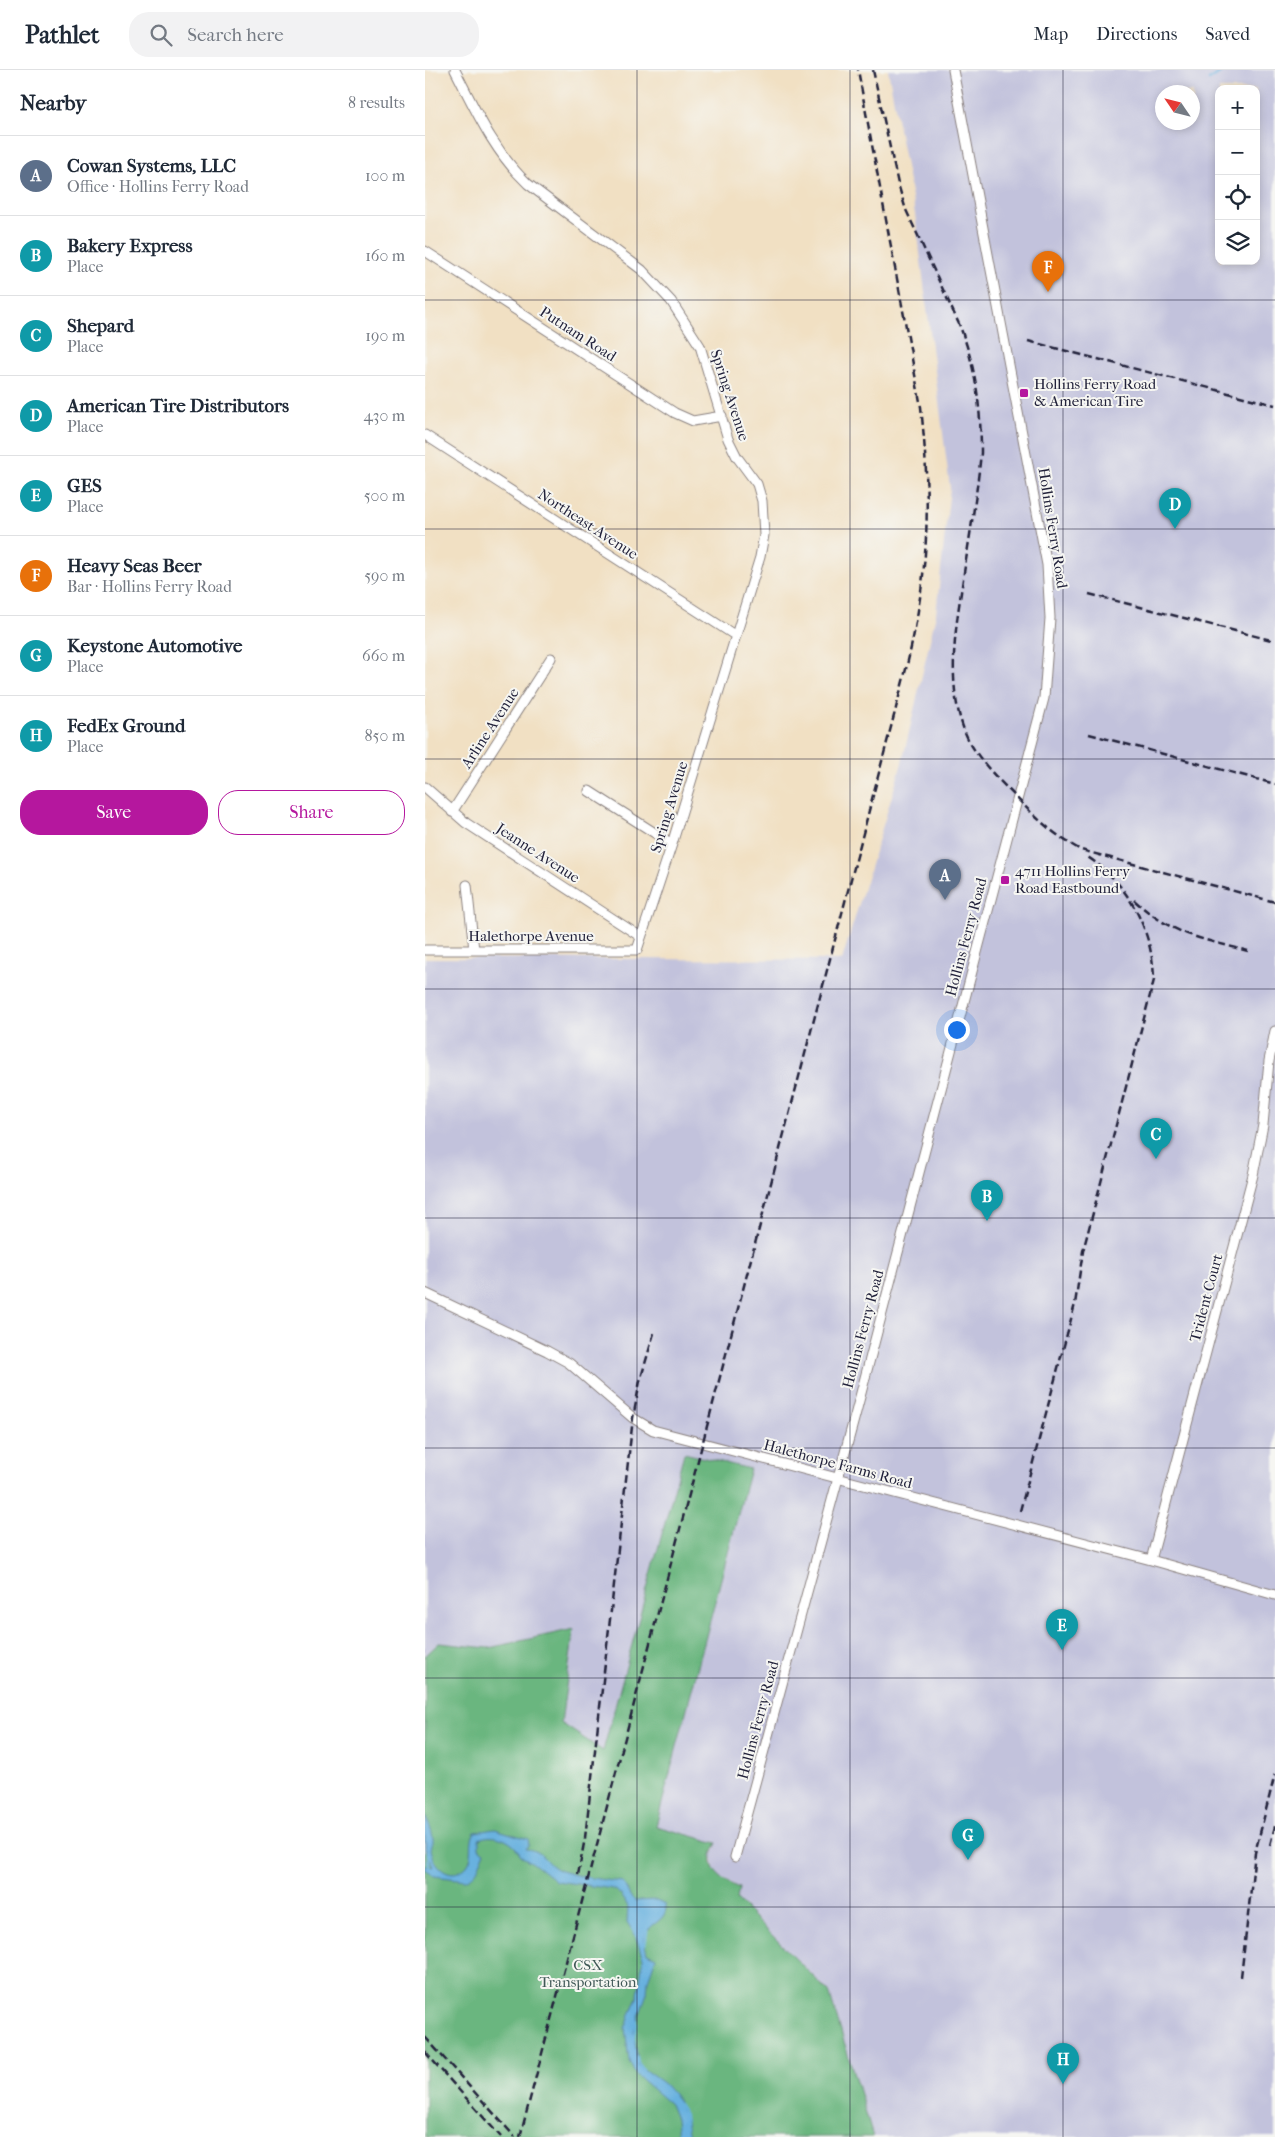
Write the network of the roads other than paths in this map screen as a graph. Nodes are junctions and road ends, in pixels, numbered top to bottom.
1 (455, 70) edge
2 (953, 70) edge
3 (425, 251) edge
4 (722, 416) junction
5 (425, 435) edge
6 (736, 636) junction
7 (551, 658) dead end
8 (425, 786) edge
9 (589, 791) dead end
10 (452, 812) junction
11 (672, 844) junction
12 (467, 885) dead end
13 (641, 937) junction
14 (425, 950) edge
15 (473, 950) junction
16 (637, 950) joint
17 (1275, 1031) edge
18 (1274, 1040) edge
19 (425, 1293) edge
20 (837, 1478) junction
21 (1151, 1560) junction
22 (1275, 1594) edge
23 (735, 1857) dead end

1 - 4 street, Spring Avenue
2 - 20 street, Hollins Ferry Road
3 - 4 street, Putnam Road
4 - 6 street, Spring Avenue
5 - 6 street, Northeast Avenue
6 - 11 street, Spring Avenue
7 - 10 street, Arline Avenue
8 - 10 street, Jeanne Avenue
9 - 11 street
10 - 13 street, Jeanne Avenue
11 - 13 street, Spring Avenue
12 - 15 street
13 - 16 street, Spring Avenue
14 - 15 street, Halethorpe Avenue
15 - 16 street, Halethorpe Avenue
17 - 18 street, Trident Court
18 - 21 street, Trident Court
19 - 20 street, Halethorpe Farms Road
20 - 21 street, Halethorpe Farms Road
20 - 23 street, Hollins Ferry Road
21 - 22 street, Halethorpe Farms Road

